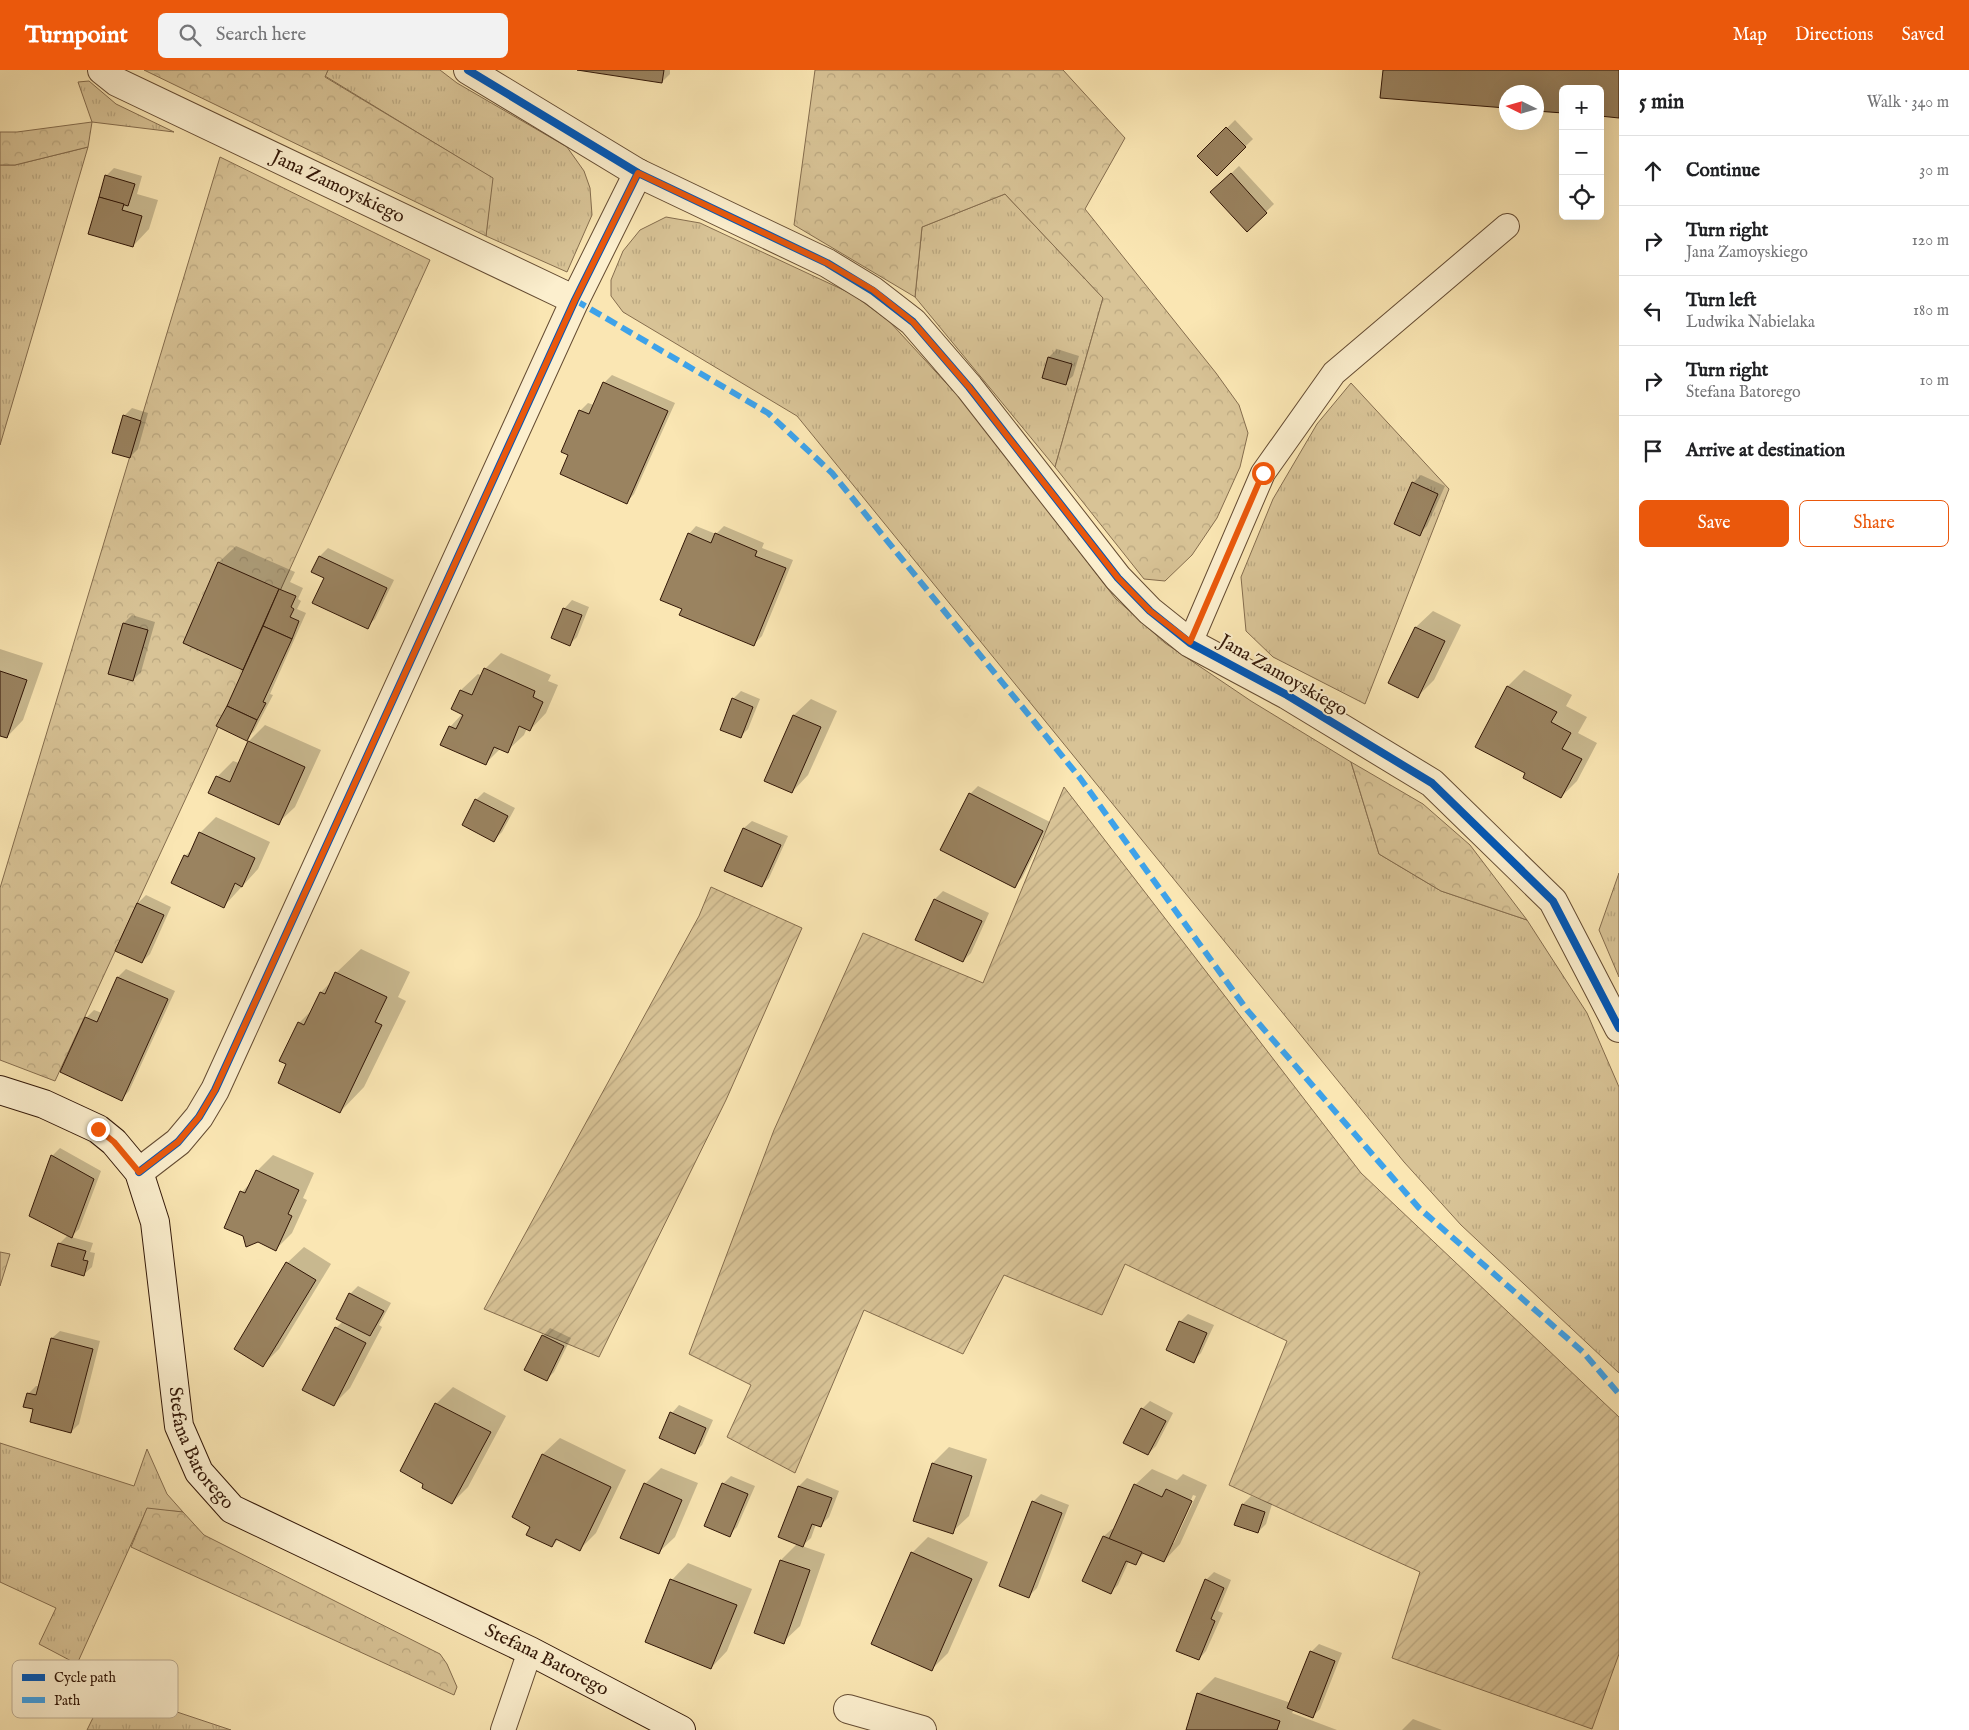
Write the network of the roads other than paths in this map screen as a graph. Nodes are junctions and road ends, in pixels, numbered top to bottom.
1 (102, 70) edge
2 (468, 70) edge
3 (638, 173) junction
4 (1506, 226) dead end
5 (575, 300) junction
6 (1190, 642) junction
7 (1619, 1028) edge
8 (0, 1090) edge
9 (139, 1172) junction
10 (530, 1651) junction
11 (848, 1709) dead end
12 (503, 1730) edge
13 (681, 1730) edge
14 (922, 1730) edge

1 - 5 street, Jana Zamoyskiego
2 - 3 street, Jana Zamoyskiego
3 - 5 street
3 - 6 street, Jana Zamoyskiego
4 - 6 lane
5 - 9 street
6 - 7 street, Jana Zamoyskiego
8 - 9 street, Stefana Batorego
9 - 10 street, Stefana Batorego
10 - 12 lane
10 - 13 street, Stefana Batorego
11 - 14 street

